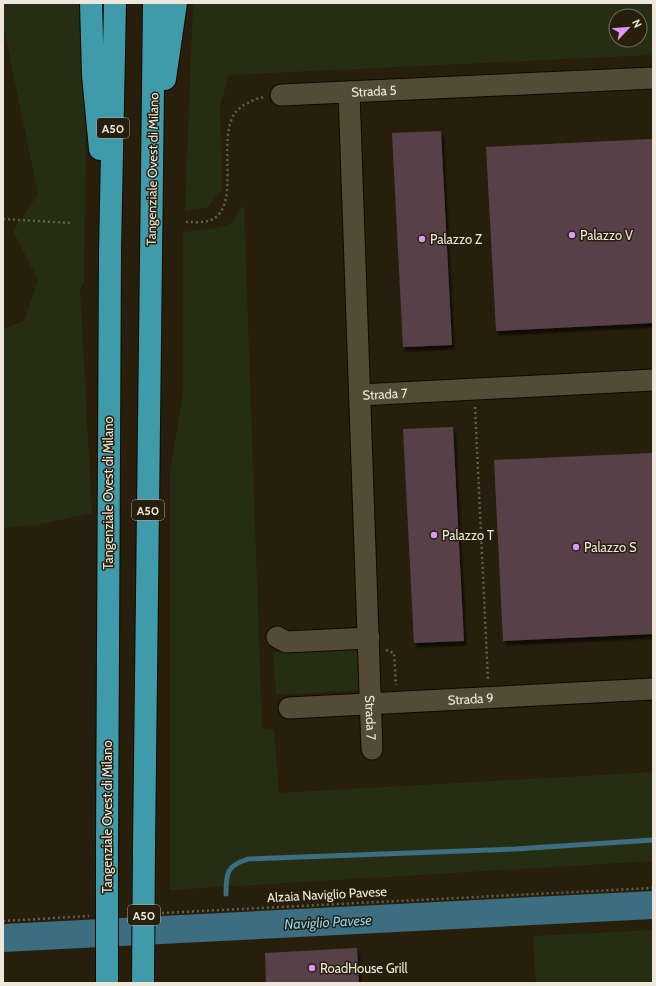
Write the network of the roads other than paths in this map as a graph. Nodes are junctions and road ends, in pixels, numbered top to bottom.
1 (91, 3) edge
2 (115, 3) edge
3 (154, 3) edge
4 (170, 3) edge
5 (176, 3) edge
6 (170, 42) junction
7 (653, 78) edge
8 (349, 92) junction
9 (281, 95) road end
10 (152, 172) junction
11 (110, 252) junction
12 (653, 380) edge
13 (360, 394) junction
14 (277, 636) dead end
15 (374, 644) junction
16 (653, 689) edge
17 (371, 704) junction
18 (290, 708) dead end
19 (372, 749) dead end
20 (107, 983) edge
21 (144, 983) edge

1 - 11 highway
2 - 11 highway, Tangenziale Ovest di Milano / A50
3 - 10 highway, Tangenziale Ovest di Milano / A50
4 - 6 highway
5 - 6 highway
6 - 10 highway
7 - 8 lane, Strada 5
8 - 9 lane
8 - 13 lane, Strada 5
10 - 21 highway, Tangenziale Ovest di Milano / A50, bridge
11 - 20 highway, Tangenziale Ovest di Milano / A50, bridge
12 - 13 lane, Strada 7
13 - 15 lane, Strada 7
14 - 15 lane
15 - 17 lane, Strada 7
16 - 17 lane, Strada 9
17 - 18 lane, Strada 9
17 - 19 lane, Strada 7

